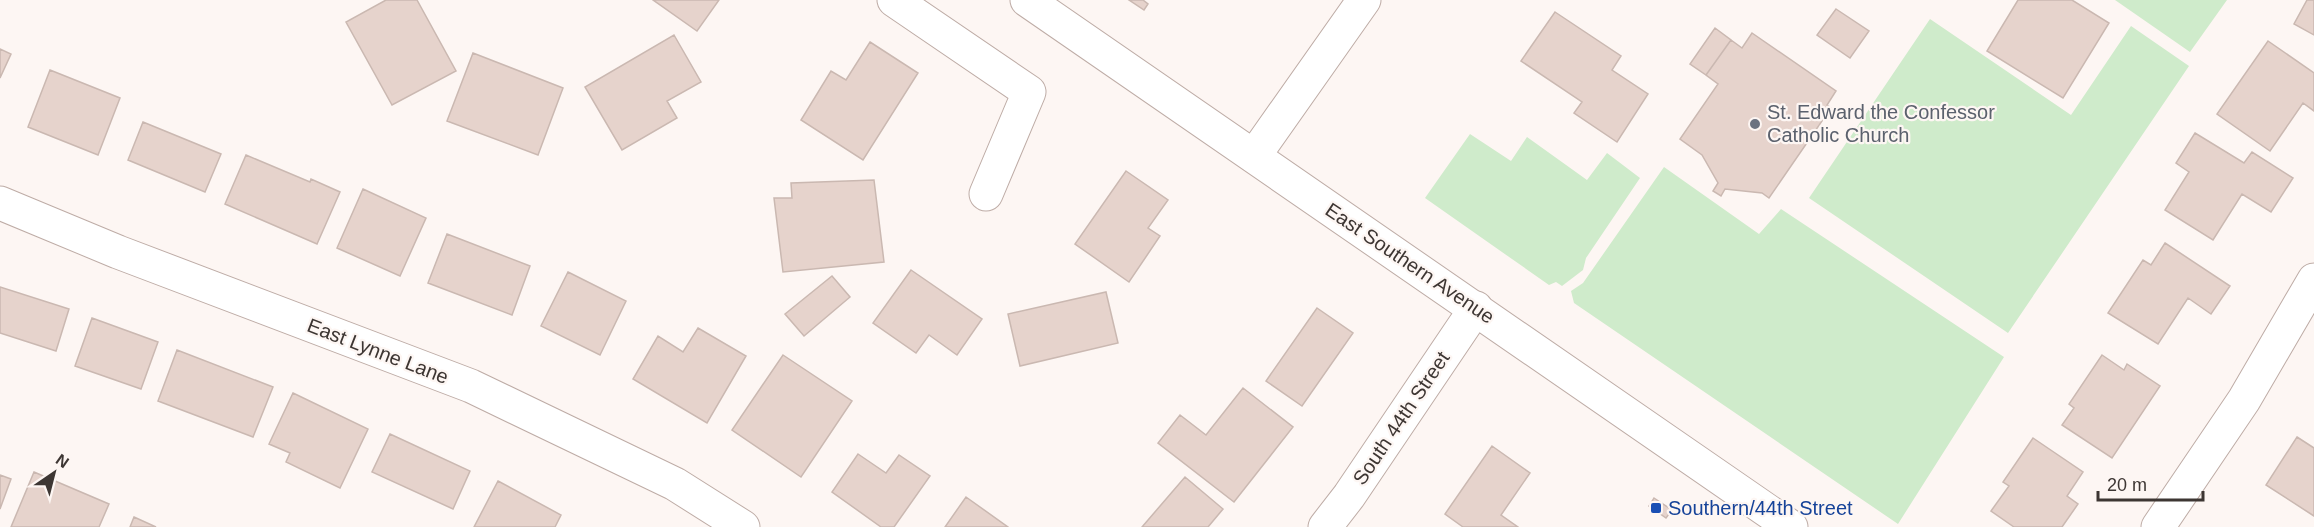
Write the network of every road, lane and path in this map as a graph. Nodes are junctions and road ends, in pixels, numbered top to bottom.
1 (894, 0) edge
2 (1027, 0) edge
3 (1364, 0) edge
4 (1254, 156) junction
5 (986, 194) dead end
6 (0, 203) edge
7 (2314, 280) edge
8 (1476, 308) junction
9 (2306, 313) edge
10 (743, 527) edge
11 (1325, 527) edge
12 (1791, 527) edge
13 (2158, 527) edge

1 - 5 street
2 - 4 street, East Southern Avenue
3 - 4 street
4 - 8 street, East Southern Avenue
6 - 10 street, East Lynne Lane
7 - 9 street
8 - 11 street, South 44th Street
8 - 12 street, East Southern Avenue
9 - 13 street

